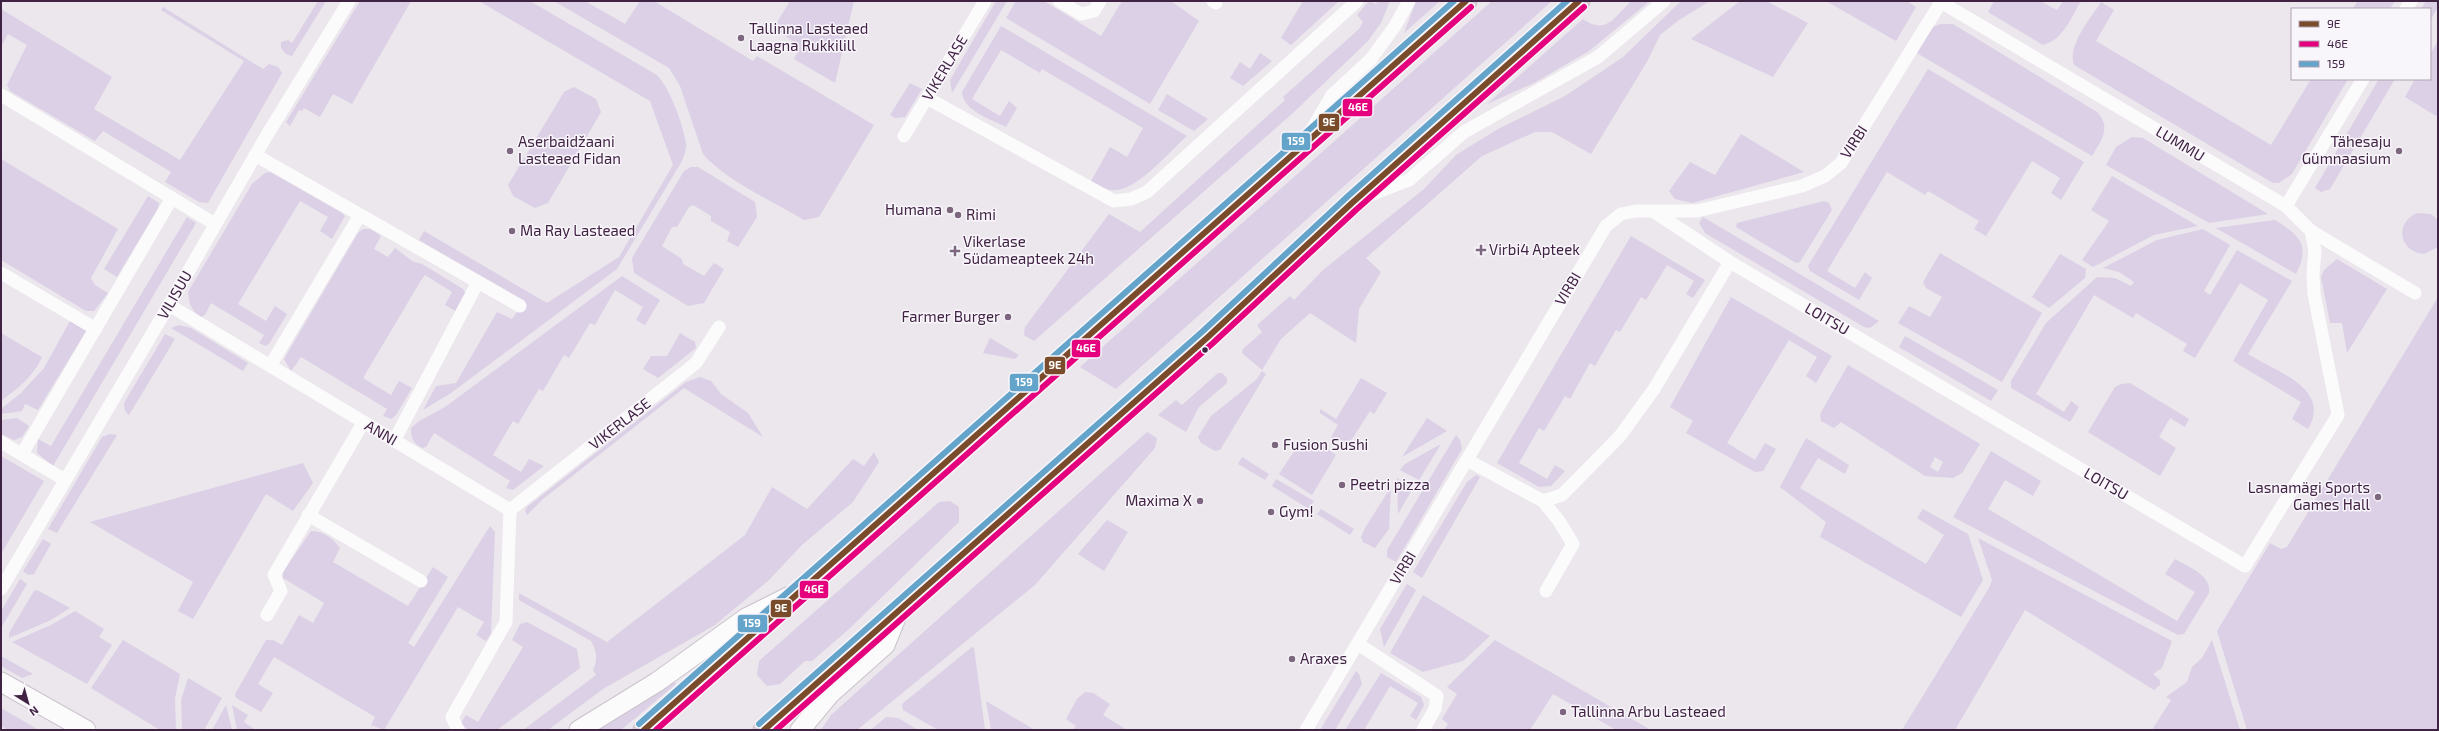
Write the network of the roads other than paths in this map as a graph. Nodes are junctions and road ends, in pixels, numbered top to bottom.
1 (349, 1) edge
2 (985, 1) edge
3 (1059, 1) edge
4 (1100, 1) edge
5 (1357, 1) edge
6 (1409, 1) edge
7 (1466, 1) edge
8 (1579, 1) edge
9 (1664, 1) edge
10 (1940, 1) edge
11 (2362, 80) edge
12 (1, 95) edge
13 (927, 98) junction
14 (904, 136) dead end
15 (1302, 146) junction
16 (255, 155) junction
17 (172, 198) junction
18 (1352, 203) junction
19 (2286, 206) junction
20 (1656, 213) junction
21 (360, 215) junction
22 (215, 224) junction
23 (2311, 231) junction
24 (1730, 262) junction
25 (1, 273) edge
26 (478, 282) junction
27 (2415, 293) dead end
28 (170, 305) junction
29 (520, 306) dead end
30 (719, 327) dead end
31 (96, 329) junction
32 (270, 366) junction
33 (363, 423) junction
34 (394, 441) junction
35 (1, 442) edge
36 (22, 454) junction
37 (1467, 460) junction
38 (65, 480) junction
39 (1543, 501) junction
40 (510, 510) junction
41 (308, 516) junction
42 (421, 581) dead end
43 (1, 589) edge
44 (804, 589) junction
45 (1546, 591) dead end
46 (898, 613) junction
47 (267, 615) dead end
48 (1358, 644) junction
49 (1, 682) edge
50 (86, 730) edge
51 (458, 730) edge
52 (579, 730) edge
53 (644, 730) edge
54 (764, 730) edge
55 (800, 730) edge
56 (1306, 730) edge
57 (1423, 730) edge

1 - 16 street, VILISUU
2 - 13 street, VIKERLASE
3 - 4 street
5 - 13 street
6 - 15 street
7 - 15 main road
8 - 18 main road
9 - 18 street
10 - 19 street, LUMMU
10 - 20 street, VIRBI
11 - 19 street
12 - 17 street
13 - 14 street, VIKERLASE
15 - 44 main road
16 - 21 street
16 - 22 street, VILISUU
17 - 22 street
17 - 31 street
18 - 46 main road
19 - 23 street, LUMMU
20 - 24 street, LOITSU
20 - 37 street, VIRBI
21 - 26 street
21 - 32 street
22 - 28 street, VILISUU
23 - 24 street, LOITSU
23 - 27 street, LUMMU
24 - 39 street
25 - 31 street
26 - 29 street
26 - 34 street
28 - 32 street, ANNI
28 - 38 street, VILISUU
30 - 40 street, VIKERLASE
31 - 36 street
32 - 33 street, ANNI
33 - 34 street, ANNI
33 - 41 street
34 - 40 street, ANNI
35 - 36 street
36 - 38 street
37 - 39 street
37 - 48 street, VIRBI
38 - 43 street, VILISUU
39 - 45 street
40 - 51 street
41 - 42 street
41 - 47 street
44 - 52 street
44 - 53 main road
46 - 54 main road
46 - 55 street
48 - 56 street, VIRBI
48 - 57 street
49 - 50 street

